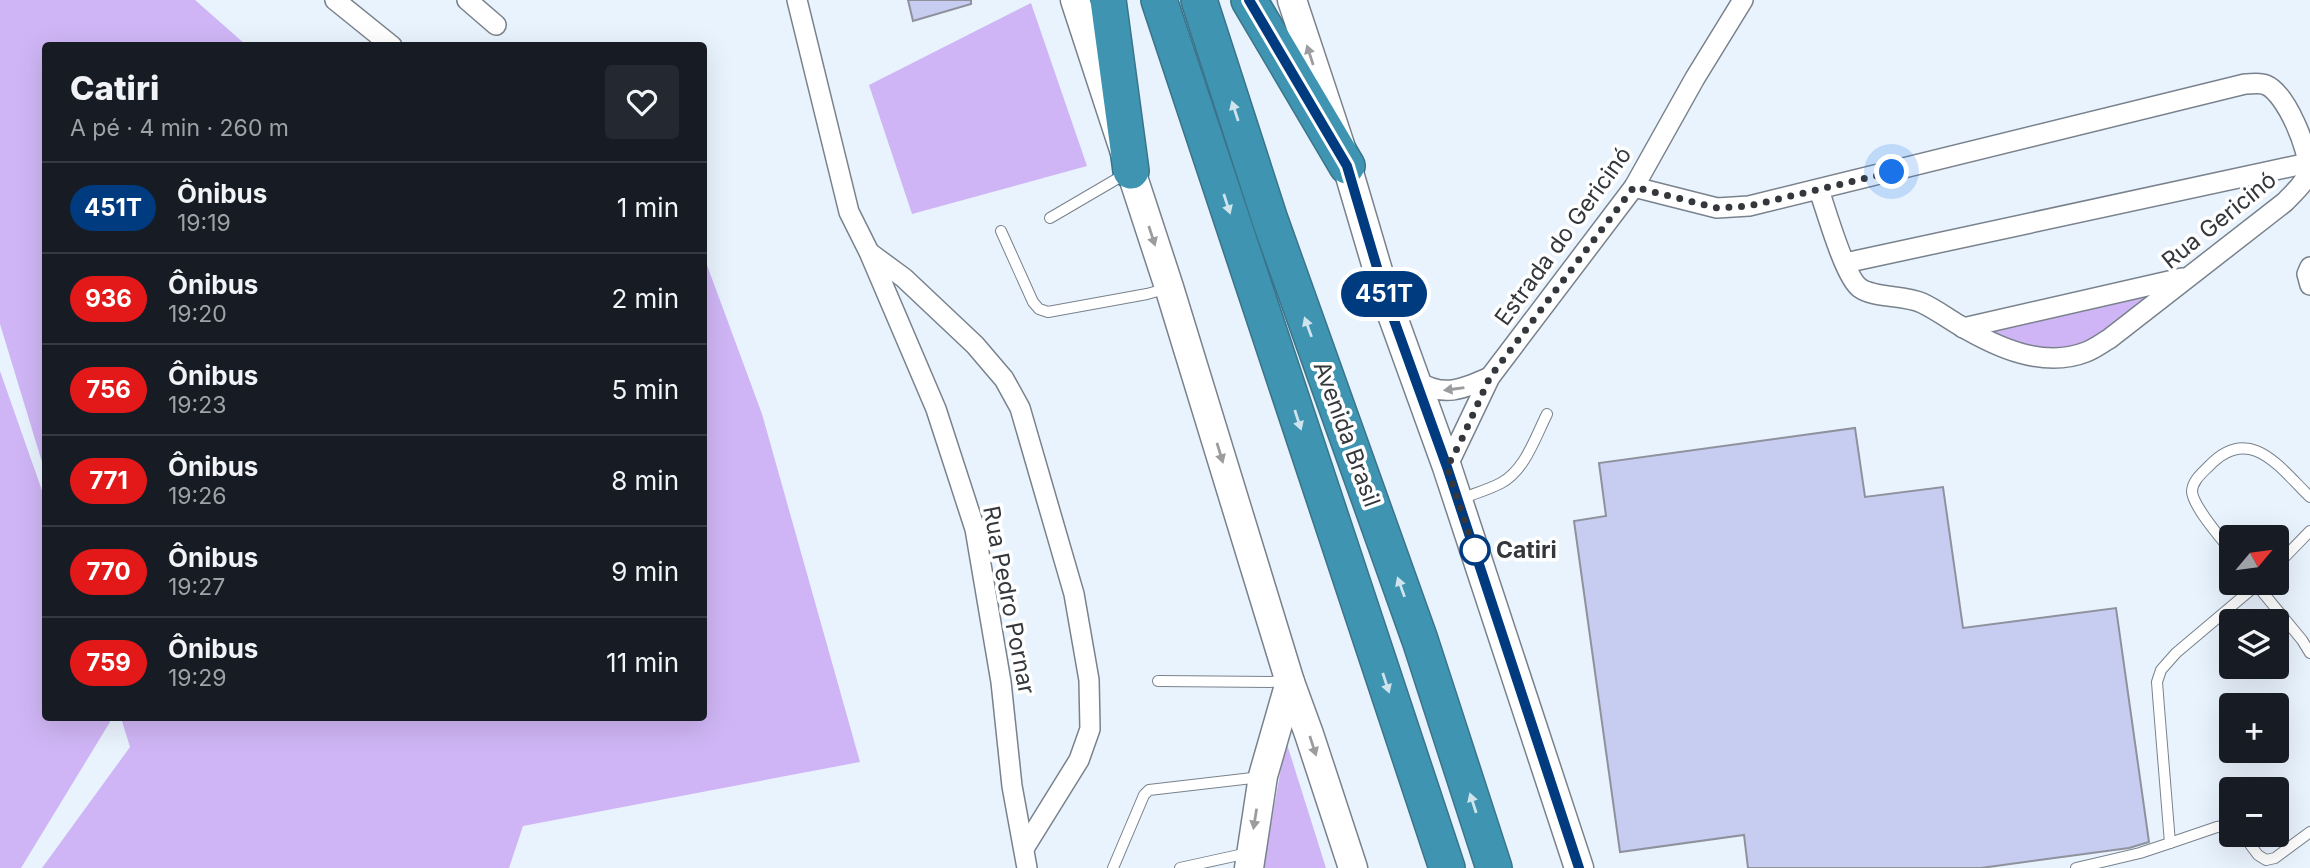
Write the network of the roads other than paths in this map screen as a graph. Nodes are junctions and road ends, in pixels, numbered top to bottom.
1 (335, 0) edge
2 (467, 0) edge
3 (797, 0) edge
4 (1075, 0) edge
5 (1108, 0) edge
6 (1159, 0) edge
7 (1199, 0) edge
8 (1249, 0) edge
9 (1292, 0) edge
10 (1743, 0) edge
11 (496, 25) dead end
12 (387, 42) edge
13 (2308, 163) junction
14 (1347, 166) junction
15 (1131, 171) junction
16 (1634, 187) junction
17 (1819, 190) junction
18 (1050, 218) dead end
19 (1001, 231) dead end
20 (869, 252) junction
21 (1845, 263) junction
22 (2310, 267) edge
23 (2190, 276) junction
24 (2310, 285) edge
25 (1169, 287) junction
26 (1964, 328) junction
27 (1490, 377) junction
28 (1417, 381) junction
29 (1547, 414) dead end
30 (1447, 467) junction
31 (2310, 497) edge
32 (1458, 500) junction
33 (2310, 531) edge
34 (2219, 535) edge
35 (2289, 553) edge
36 (2244, 595) edge
37 (2266, 595) edge
38 (2310, 653) edge
39 (1158, 681) dead end
40 (1290, 682) junction
41 (1263, 776) junction
42 (2219, 827) edge
43 (2310, 832) edge
44 (2171, 843) junction
45 (1025, 847) junction
46 (2252, 847) edge
47 (1250, 860) edge
48 (1027, 868) edge
49 (1112, 868) edge
50 (1180, 868) edge
51 (1353, 868) edge
52 (1447, 868) edge
53 (1494, 868) edge
54 (1579, 868) edge
55 (2076, 868) edge

1 - 12 street
2 - 11 street
3 - 20 street, Rua Pedro Pornar
4 - 15 main road
5 - 15 highway
6 -> 52 highway, Avenida Brasil
53 -> 7 highway, Avenida Brasil
8 - 14 highway
14 -> 9 main road
10 - 16 street, Estrada do Gericinó
13 - 17 street
13 - 21 street
13 - 23 street, Rua Gericinó
14 - 28 main road
15 - 18 lane
15 -> 25 main road
16 - 17 street
16 - 27 street, Estrada do Gericinó
17 - 21 street, Rua Gericinó
19 - 25 lane
20 - 45 street, Rua Pedro Pornar
20 - 45 street
21 - 26 street, Rua Gericinó
22 - 24 street
23 - 26 street
23 - 26 street, Rua Gericinó
25 -> 40 main road
27 -> 28 street
27 - 30 street, Estrada do Gericinó
28 - 30 main road
29 - 32 lane
30 - 32 main road
31 - 34 lane
32 - 54 main road
33 - 35 lane
36 - 44 lane
37 - 38 lane
39 - 40 lane
40 - 41 main road
40 -> 51 main road
41 -> 47 main road
41 - 49 lane
42 - 44 lane
43 - 46 lane
44 - 55 lane
45 - 48 street, Rua Pedro Pornar
47 - 50 lane

